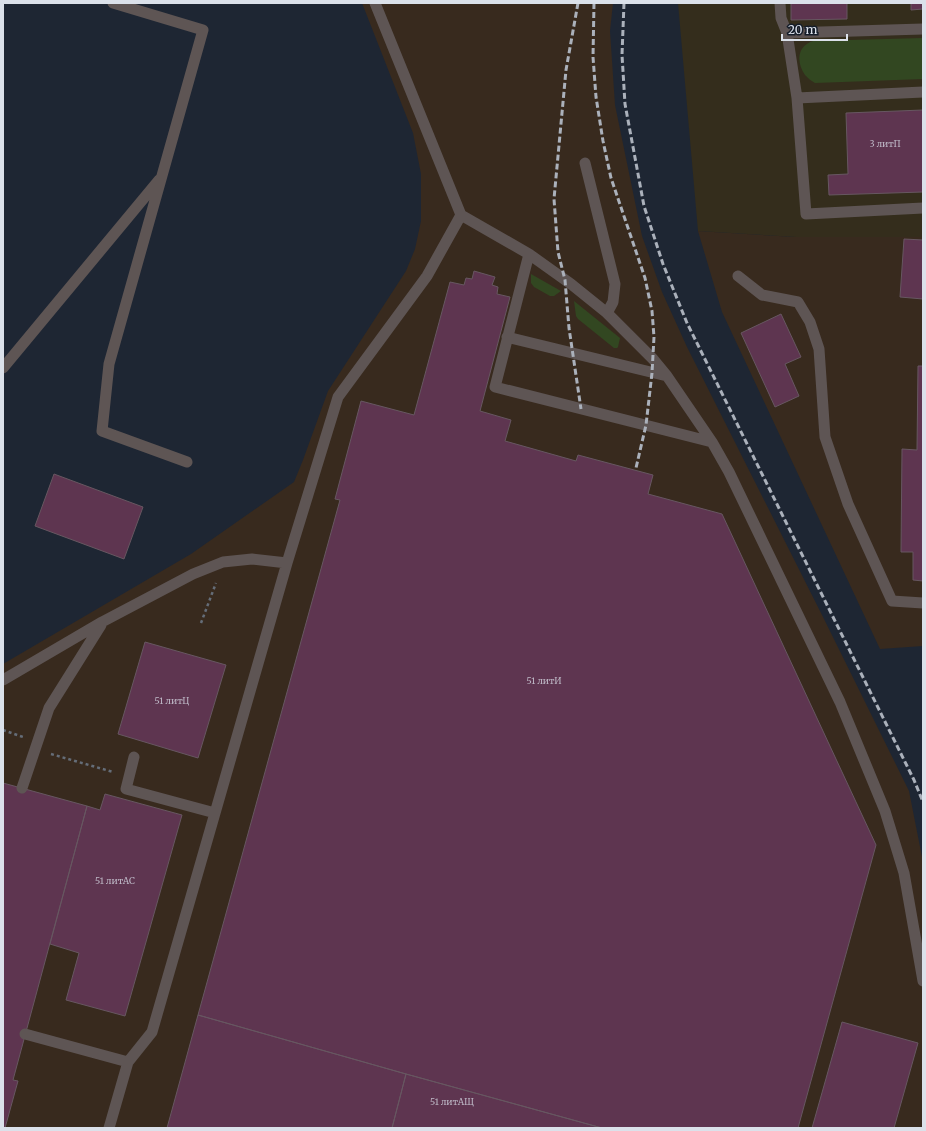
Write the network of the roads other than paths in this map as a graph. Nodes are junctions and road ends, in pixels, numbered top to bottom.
1 (113, 3) edge
2 (375, 3) edge
3 (780, 3) edge
4 (923, 29) edge
5 (787, 33) junction
6 (923, 92) edge
7 (797, 98) junction
8 (585, 163) dead end
9 (162, 177) junction
10 (923, 208) edge
11 (461, 215) junction
12 (529, 254) junction
13 (738, 276) dead end
14 (607, 313) junction
15 (508, 337) junction
16 (3, 368) edge
17 (667, 376) junction
18 (712, 442) junction
19 (187, 462) dead end
20 (287, 563) junction
21 (923, 604) edge
22 (102, 622) junction
23 (3, 680) edge
24 (134, 757) dead end
25 (22, 788) dead end
26 (215, 813) junction
27 (923, 981) edge
28 (26, 1034) dead end
29 (128, 1062) junction
30 (109, 1128) edge

1 - 9 lane
2 - 11 lane
3 - 5 lane
4 - 5 lane
5 - 7 lane
6 - 7 lane
7 - 10 lane
8 - 14 lane
9 - 16 lane
9 - 19 lane
11 - 12 lane
11 - 20 lane
12 - 14 lane
12 - 15 lane
13 - 21 lane
14 - 17 lane
15 - 17 lane
15 - 18 lane
17 - 18 lane
18 - 27 lane
20 - 22 lane
20 - 26 lane
22 - 23 lane
22 - 25 lane
24 - 26 lane
26 - 29 lane
28 - 29 lane
29 - 30 lane

